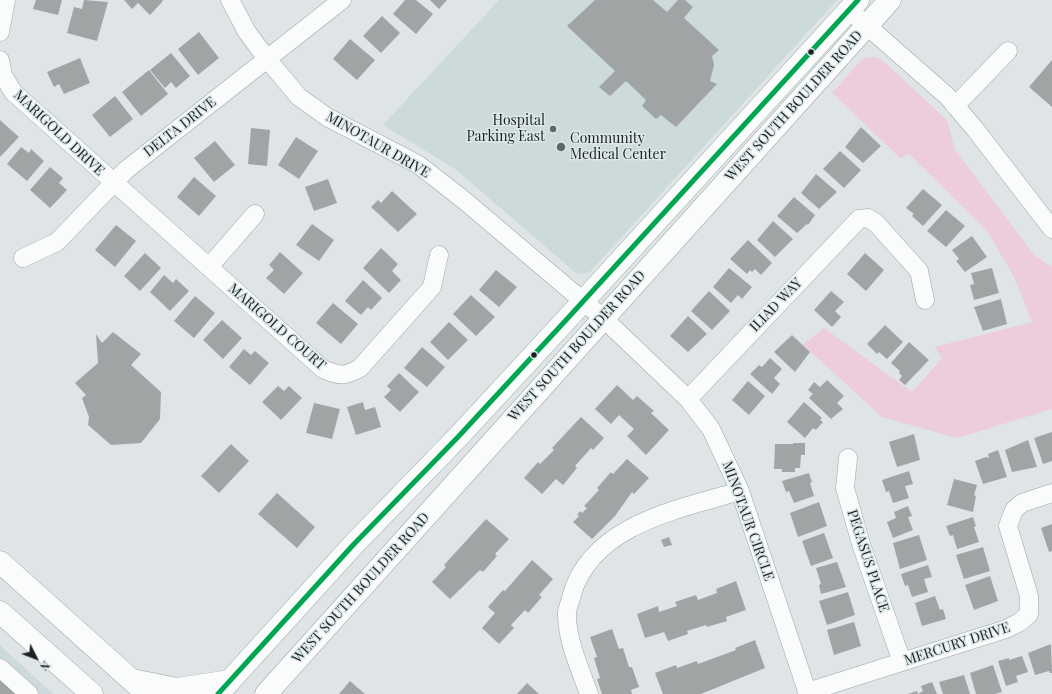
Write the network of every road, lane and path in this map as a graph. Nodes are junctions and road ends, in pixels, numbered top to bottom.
1 (6, 0) edge
2 (230, 0) edge
3 (342, 0) edge
4 (890, 0) edge
5 (853, 5) edge
6 (866, 25) junction
7 (0, 32) edge
8 (1008, 51) dead end
9 (266, 59) junction
10 (0, 60) edge
11 (955, 106) junction
12 (112, 183) junction
13 (255, 214) dead end
14 (1052, 229) edge
15 (439, 255) dead end
16 (23, 258) dead end
17 (209, 268) junction
18 (926, 300) dead end
19 (583, 302) junction
20 (603, 318) junction
21 (688, 399) junction
22 (848, 458) dead end
23 (740, 490) junction
24 (1052, 492) edge
25 (0, 562) edge
26 (0, 612) edge
27 (902, 662) junction
28 (0, 668) edge
29 (140, 687) edge
30 (224, 688) edge
31 (808, 693) edge
32 (29, 694) edge
33 (92, 694) edge
34 (266, 694) edge
35 (589, 694) edge

1 - 7 street
2 - 9 street, MINOTAUR DRIVE
3 - 9 street, DELTA DRIVE
4 - 6 main road, WEST SOUTH BOULDER ROAD
5 - 6 street
5 - 19 main road, WEST SOUTH BOULDER ROAD
6 - 11 street
6 - 20 main road, WEST SOUTH BOULDER ROAD
8 - 11 street
9 - 12 street, DELTA DRIVE
9 - 19 street, MINOTAUR DRIVE
10 - 12 street, MARIGOLD DRIVE
11 - 14 street
12 - 16 street, DELTA DRIVE
12 - 17 street, MARIGOLD COURT
13 - 17 street
15 - 17 street, MARIGOLD COURT
18 - 21 street, ILIAD WAY
19 - 20 street, MINOTAUR DRIVE
19 - 30 main road, WEST SOUTH BOULDER ROAD
20 - 21 street, MINOTAUR CIRCLE
20 - 34 main road, WEST SOUTH BOULDER ROAD
21 - 23 street, MINOTAUR CIRCLE
22 - 27 street, PEGASUS PLACE
23 - 31 street, MINOTAUR CIRCLE
23 - 35 street
24 - 27 street, MERCURY DRIVE
25 - 29 main road
26 - 33 main road
27 - 31 street, MERCURY DRIVE
28 - 32 street
29 - 30 main road

